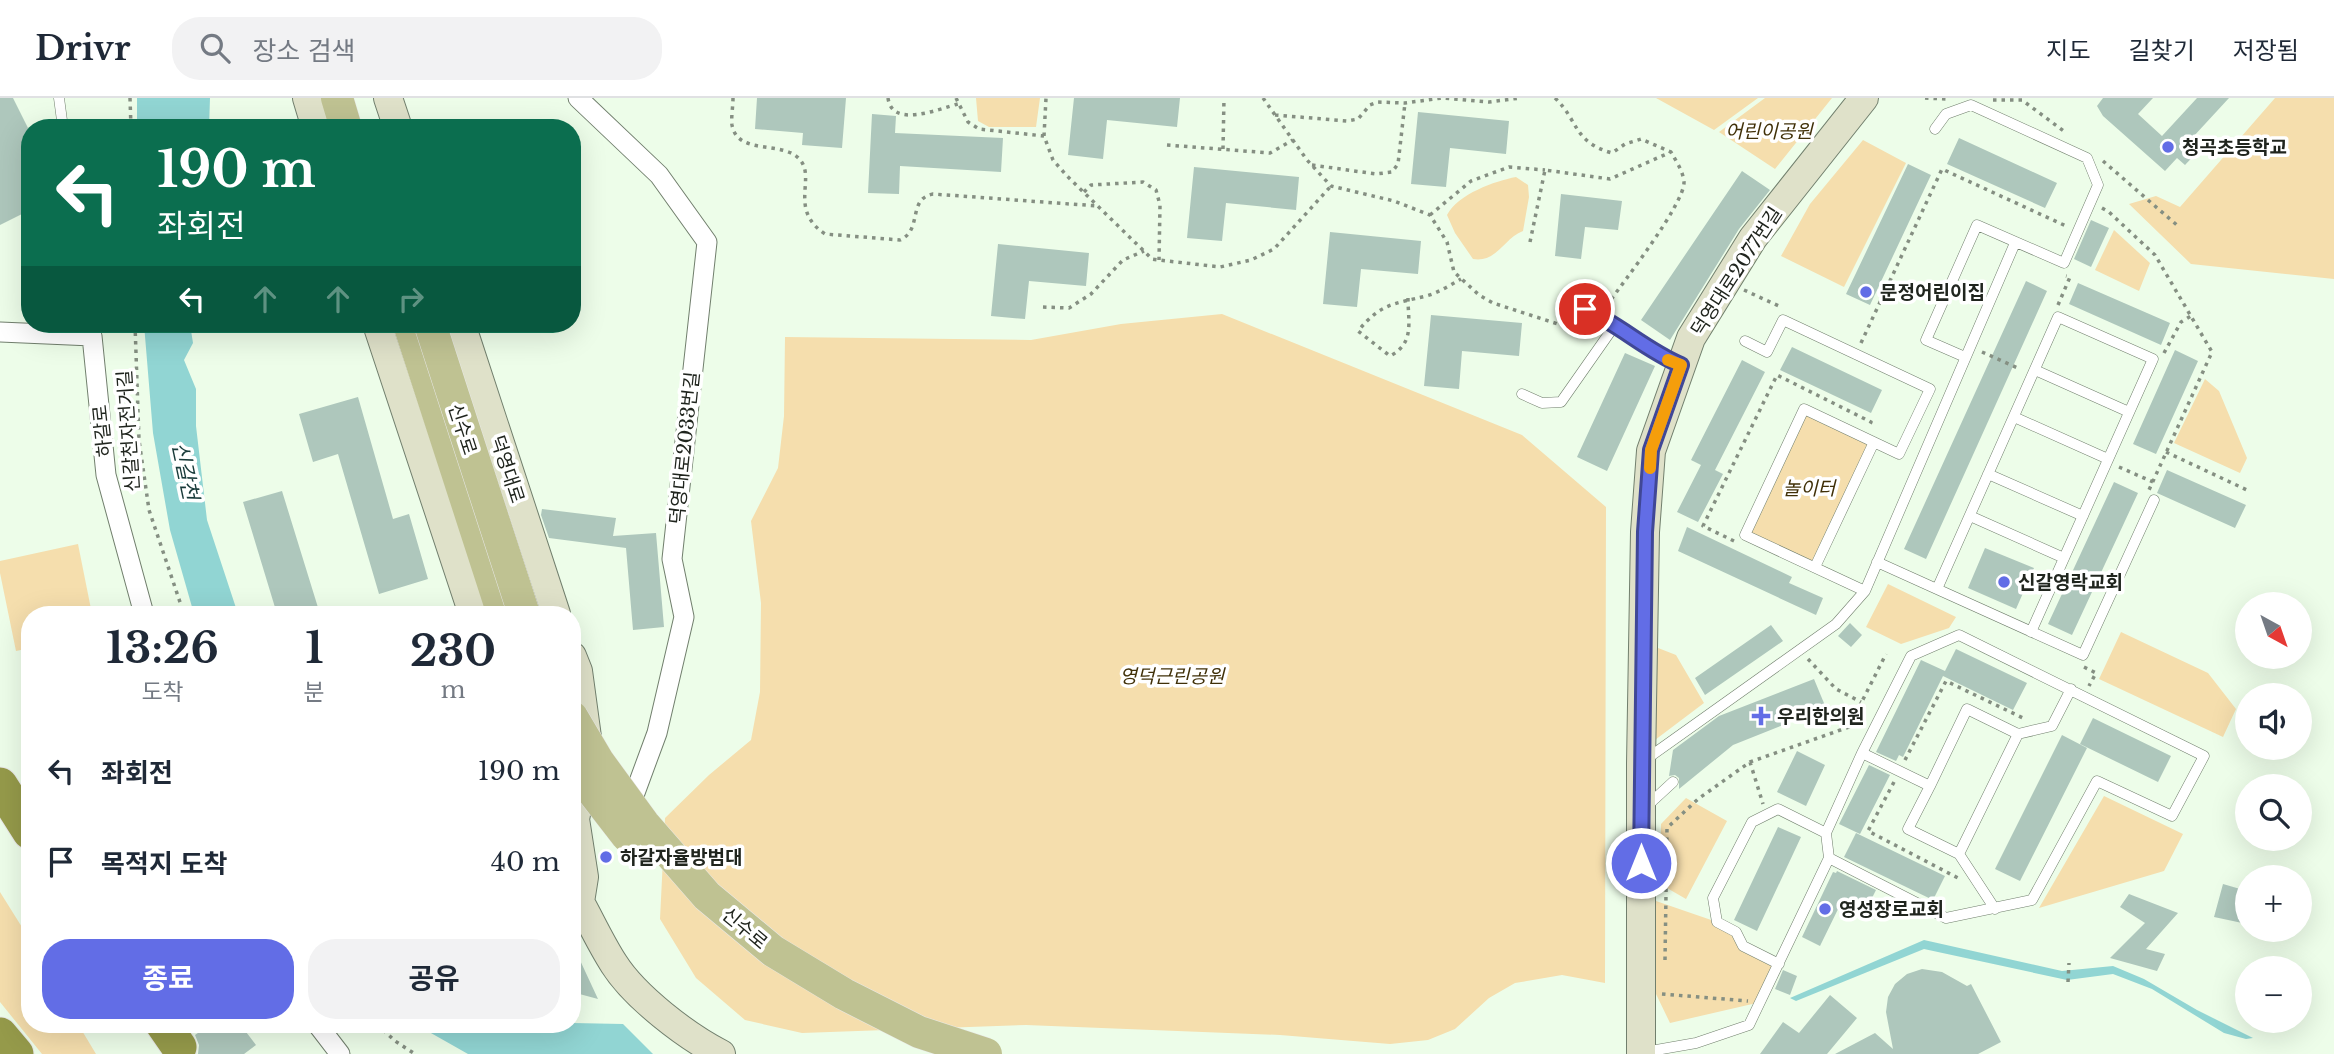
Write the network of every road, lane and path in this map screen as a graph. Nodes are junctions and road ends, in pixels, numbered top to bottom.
1 (59, 98) edge
2 (130, 98) edge
3 (388, 98) edge
4 (578, 98) edge
5 (733, 98) edge
6 (888, 98) edge
7 (956, 98) edge
8 (1046, 98) edge
9 (1224, 98) edge
10 (1263, 98) edge
11 (1520, 98) edge
12 (1555, 98) edge
13 (1864, 98) edge
14 (1405, 103) junction
15 (337, 104) edge
16 (958, 104) junction
17 (1275, 115) junction
18 (62, 119) edge
19 (131, 119) edge
20 (324, 119) edge
21 (356, 119) edge
22 (395, 119) edge
23 (1934, 129) dead end
24 (1044, 136) junction
25 (1293, 140) junction
26 (1167, 145) dead end
27 (1223, 149) junction
28 (1671, 152) junction
29 (2103, 161) dead end
30 (1311, 165) junction
31 (1545, 170) junction
32 (1331, 186) junction
33 (1084, 192) junction
34 (2091, 202) junction
35 (1098, 206) junction
36 (1430, 215) junction
37 (2178, 226) dead end
38 (2078, 231) junction
39 (1530, 242) dead end
40 (2015, 243) junction
41 (1144, 251) junction
42 (1159, 260) junction
43 (2058, 272) dead end
44 (1461, 279) junction
45 (1408, 298) junction
46 (2052, 303) dead end
47 (2057, 306) junction
48 (1043, 307) dead end
49 (1585, 309) dead end
50 (2069, 311) dead end
51 (1600, 316) junction
52 (2191, 316) junction
53 (1615, 325) junction
54 (0, 332) edge
55 (21, 332) edge
56 (92, 333) edge
57 (135, 333) edge
58 (380, 333) edge
59 (413, 333) edge
60 (433, 333) edge
61 (463, 333) edge
62 (1604, 340) junction
63 (1745, 341) dead end
64 (1861, 344) dead end
65 (2164, 353) dead end
66 (1971, 359) junction
67 (2027, 359) dead end
68 (1681, 365) junction
69 (2035, 370) junction
70 (1522, 394) dead end
71 (2129, 412) junction
72 (2014, 417) junction
73 (1871, 422) dead end
74 (1874, 442) junction
75 (2166, 452) junction
76 (2111, 462) junction
77 (1988, 474) junction
78 (2153, 482) junction
79 (2246, 490) dead end
80 (2150, 498) joint
81 (1970, 516) junction
82 (2082, 516) junction
83 (1739, 543) dead end
84 (2064, 558) junction
85 (1877, 562) junction
86 (1815, 567) junction
87 (1937, 589) junction
88 (1865, 591) junction
89 (142, 606) edge
90 (181, 606) edge
91 (470, 606) edge
92 (527, 606) edge
93 (528, 606) edge
94 (528, 606) edge
95 (2031, 632) junction
96 (1886, 654) dead end
97 (1804, 655) dead end
98 (2083, 667) dead end
99 (2096, 673) dead end
100 (2071, 689) junction
101 (581, 693) edge
102 (1861, 702) junction
103 (581, 732) edge
104 (2018, 734) junction
105 (1862, 753) junction
106 (1750, 762) junction
107 (1641, 763) junction
108 (581, 776) edge
109 (1673, 782) dead end
110 (0, 785) edge
111 (1930, 786) junction
112 (581, 790) edge
113 (1641, 813) junction
114 (1766, 815) junction
115 (21, 818) edge
116 (0, 824) edge
117 (1826, 833) junction
118 (621, 838) dead end
119 (21, 845) edge
120 (1959, 854) junction
121 (581, 858) edge
122 (1829, 859) junction
123 (581, 885) edge
124 (581, 907) edge
125 (1995, 909) junction
126 (2069, 963) dead end
127 (1779, 964) junction
128 (1665, 967) dead end
129 (2068, 982) dead end
130 (1657, 995) dead end
131 (1761, 1002) junction
132 (324, 1033) edge
133 (387, 1033) edge
134 (0, 1035) edge
135 (16, 1054) edge
136 (340, 1054) edge
137 (415, 1054) edge
138 (721, 1054) edge
139 (919, 1054) edge
140 (986, 1054) edge
141 (1641, 1054) edge

1 - 18 lane
2 - 19 path
3 - 22 street
4 - 118 street, 덕영대로2033번길
5 - 35 path
6 - 16 path
7 - 16 path
8 - 24 path
9 - 27 path
10 - 17 path
11 - 14 path
12 - 28 path
13 - 68 street, 덕영대로2077번길
14 - 17 path
14 - 30 path
15 - 20 street
15 - 21 main road
16 - 24 path
17 - 25 path
23 - 34 lane
24 - 33 path
25 - 27 path
25 - 30 path
26 - 27 path
28 - 31 path
28 - 51 path
29 - 37 path
30 - 32 path
31 - 36 path
31 - 39 path
32 - 36 path
32 - 42 path
33 - 35 path
33 - 42 path
34 - 38 lane
34 - 52 path
35 - 41 path
36 - 44 path
38 - 40 lane
38 - 64 path
40 - 66 lane
40 - 66 lane
41 - 42 path
41 - 48 path
43 - 47 path
44 - 45 path
44 - 62 path
45 - 45 path
46 - 47 path
47 - 50 path
49 - 51 lane
51 - 53 lane
52 - 65 path
52 - 75 path
53 - 62 lane
53 - 68 lane
54 - 55 street, 하갈로
56 - 89 street, 하갈로
57 - 90 path, 신갈천자전거길
58 - 91 street
59 - 92 main road, 신수로
60 - 93 main road, 신수로, bridge
61 - 94 street, 덕영대로
62 - 70 lane
63 - 74 lane
66 - 67 path
66 - 85 lane
68 - 107 street, 덕영대로2077번길
69 - 71 lane
69 - 71 lane
69 - 72 lane
71 - 76 lane
72 - 76 lane
72 - 77 lane
73 - 83 path
74 - 86 lane
74 - 86 lane
75 - 78 path
75 - 79 path
76 - 78 path
76 - 82 lane
77 - 81 lane
77 - 82 lane
78 - 80 path
80 - 95 lane
81 - 84 lane
81 - 87 lane
82 - 84 lane
84 - 95 lane
85 - 87 lane
85 - 88 lane
86 - 88 lane
87 - 95 lane
88 - 107 lane
96 - 102 path
97 - 102 path
98 - 99 path
100 - 104 lane
100 - 105 lane
100 - 125 lane
101 - 112 street
102 - 106 path
103 - 140 main road, 신수로, bridge
104 - 111 lane
104 - 120 lane
105 - 111 lane
105 - 117 lane
106 - 114 path
106 - 128 path
107 - 113 street, 덕영대로2077번길
108 - 139 main road, 신수로, bridge
109 - 113 lane
110 - 115 highway
111 - 120 lane
113 - 141 street, 덕영대로2077번길
114 - 117 lane
114 - 127 lane
116 - 119 highway
117 - 122 lane
120 - 125 lane
121 - 123 street
122 - 125 lane
122 - 127 lane
124 - 138 street
126 - 129 path
127 - 131 lane
130 - 131 path
131 - 141 lane
132 - 136 street
133 - 137 path
134 - 135 highway

